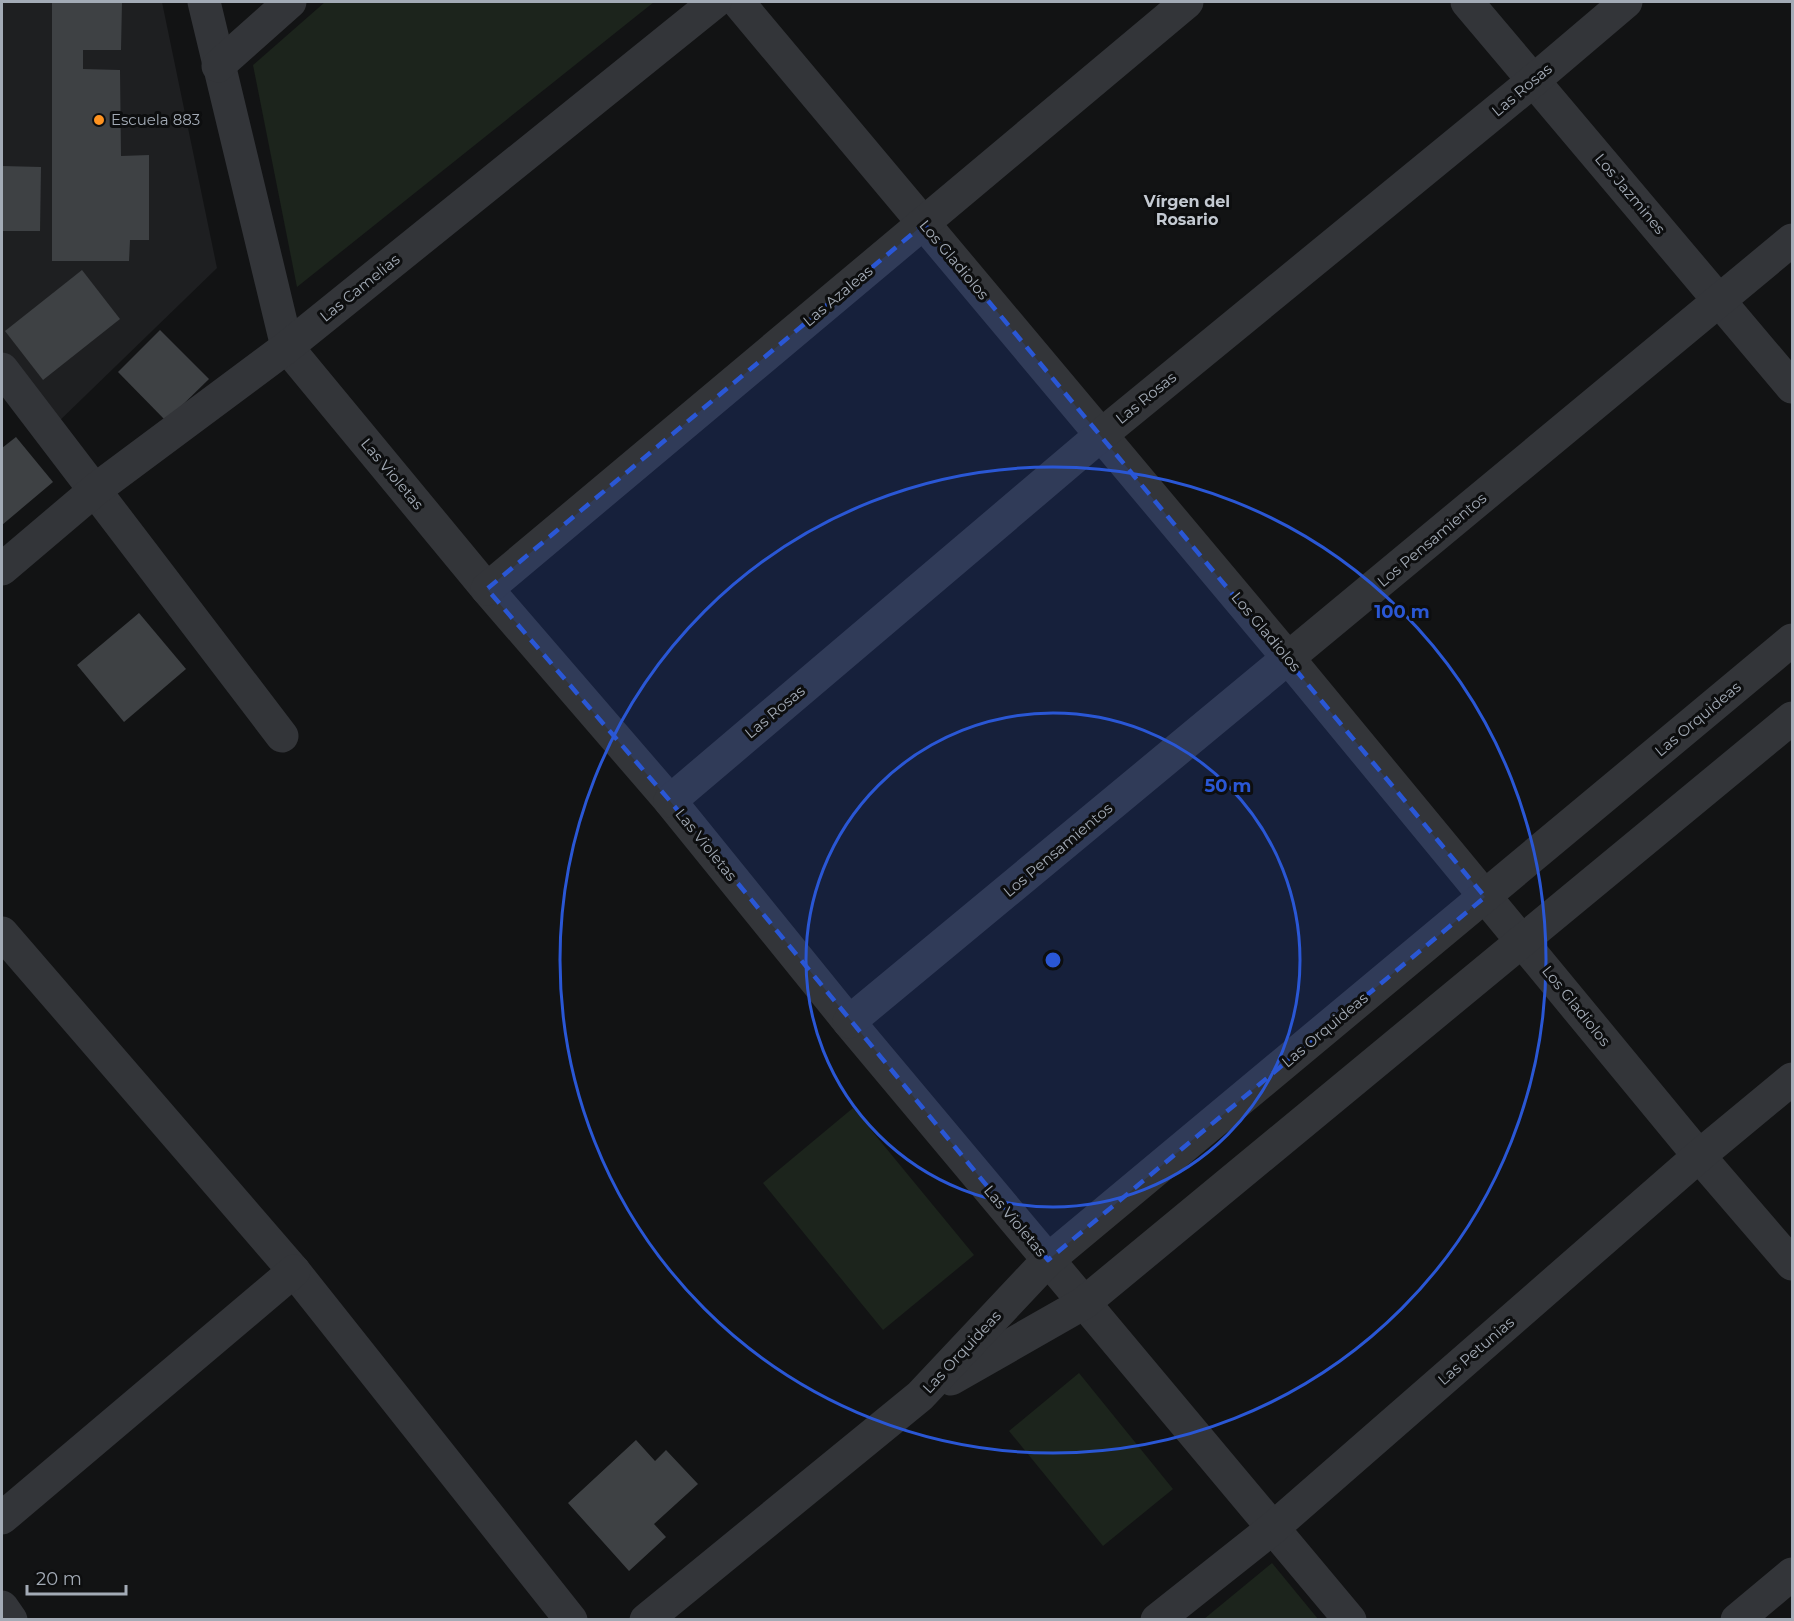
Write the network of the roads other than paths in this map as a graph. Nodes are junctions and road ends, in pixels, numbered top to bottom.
1 (204, 2) edge
2 (290, 2) edge
3 (715, 2) edge
4 (738, 2) edge
5 (1187, 2) edge
6 (1467, 2) edge
7 (1626, 2) edge
8 (218, 66) junction
9 (1533, 81) junction
10 (924, 224) junction
11 (1792, 240) edge
12 (1720, 301) junction
13 (287, 347) junction
14 (2, 369) edge
15 (1792, 387) edge
16 (1101, 435) junction
17 (95, 490) junction
18 (2, 569) edge
19 (487, 589) junction
20 (1792, 640) edge
21 (1288, 659) junction
22 (1792, 718) edge
23 (282, 736) dead end
24 (670, 801) junction
25 (1485, 897) junction
26 (2, 933) edge
27 (1523, 942) junction
28 (849, 1022) junction
29 (1792, 1079) edge
30 (1699, 1156) junction
31 (1048, 1260) junction
32 (1792, 1264) edge
33 (294, 1271) junction
34 (1084, 1303) junction
35 (920, 1396) junction
36 (2, 1518) edge
37 (1273, 1528) junction
38 (1792, 1574) edge
39 (2, 1606) edge
40 (11, 1620) edge
41 (571, 1620) edge
42 (646, 1620) edge
43 (1157, 1620) edge
44 (1350, 1620) edge
45 (1737, 1620) edge

1 - 8 street, Las Violetas
2 - 8 street
3 - 13 street, Las Camelias
4 - 10 street, Los Gladiolos
5 - 10 street, Las Azaleas
6 - 9 street, Los Jazmines
7 - 9 street, Las Rosas
8 - 13 street, Las Violetas
9 - 12 street, Los Jazmines
9 - 16 street, Las Rosas
10 - 16 street, Los Gladiolos
10 - 19 street, Las Azaleas
11 - 12 street, Los Pensamientos
12 - 15 street, Los Jazmines
12 - 21 street, Los Pensamientos
13 - 17 street, Las Camelias
13 - 19 street, Las Violetas
14 - 17 street
16 - 21 street, Los Gladiolos
16 - 24 street, Las Rosas
17 - 18 street, Las Camelias
17 - 23 street
19 - 24 street, Las Violetas
20 - 25 street, Las Orquideas
21 - 25 street, Los Gladiolos
21 - 28 street, Los Pensamientos
22 - 27 street, Las Orquideas
24 - 28 street, Las Violetas
25 - 27 street, Los Gladiolos
25 - 31 street, Las Orquideas
26 - 33 street
27 - 30 street, Los Gladiolos
27 - 34 street, Las Orquideas
28 - 31 street, Las Violetas
29 - 30 street, Las Petunias
30 - 32 street, Los Gladiolos
30 - 37 street, Las Petunias
31 - 34 street, Las Violetas
31 - 35 street, Las Orquideas
33 - 36 street
33 - 41 street
34 - 35 street, Las Orquideas
34 - 37 street, Las Violetas
35 - 42 street
37 - 43 street, Las Petunias
37 - 44 street, Las Violetas
38 - 45 street
39 - 40 street

